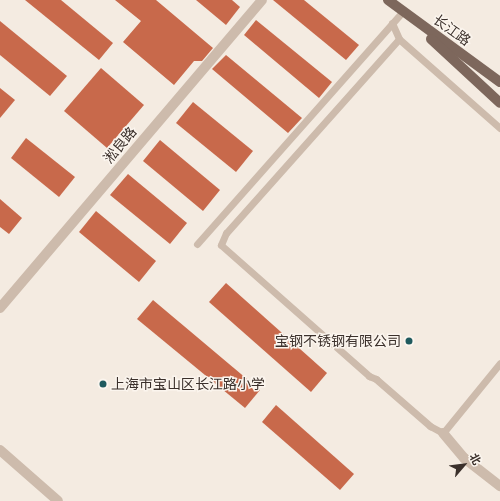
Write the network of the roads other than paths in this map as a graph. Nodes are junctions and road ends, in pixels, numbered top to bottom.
1 (262, 0) edge
2 (388, 0) edge
3 (402, 12) junction
4 (392, 23) junction
5 (399, 39) junction
6 (500, 82) edge
7 (500, 103) edge
8 (500, 128) edge
9 (197, 244) dead end
10 (0, 308) edge
11 (500, 363) edge
12 (443, 433) junction
13 (0, 450) edge
14 (500, 486) edge
15 (58, 501) edge

1 - 10 street, 淞良路
2 - 3 main road, 长江路
3 - 4 lane
3 - 6 main road, 长江路
3 - 7 main road
4 - 5 lane
4 - 9 lane
5 - 8 lane
5 - 12 lane
11 - 12 lane
12 - 14 street
13 - 15 street

